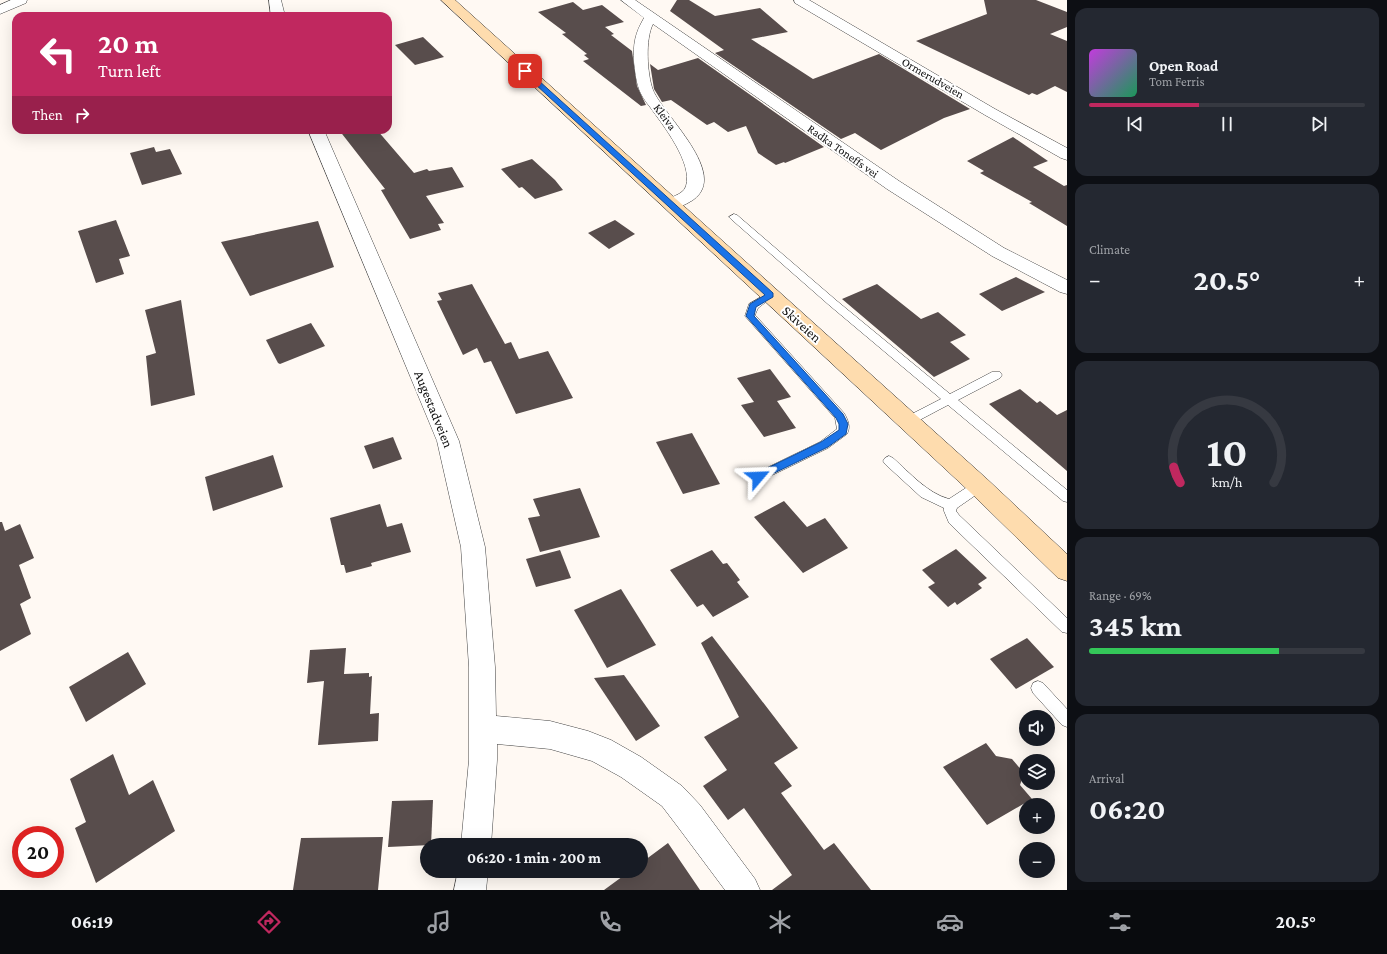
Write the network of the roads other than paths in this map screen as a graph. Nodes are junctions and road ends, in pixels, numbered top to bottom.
1 (21, 0) edge
2 (275, 0) edge
3 (447, 0) edge
4 (627, 0) edge
5 (800, 0) edge
6 (0, 10) edge
7 (277, 12) edge
8 (651, 18) junction
9 (318, 134) edge
10 (1067, 155) edge
11 (671, 204) junction
12 (734, 217) dead end
13 (1067, 288) edge
14 (770, 295) junction
15 (996, 375) dead end
16 (949, 400) junction
17 (908, 421) junction
18 (889, 461) dead end
19 (758, 477) dead end
20 (979, 486) junction
21 (1067, 497) edge
22 (951, 505) junction
23 (1067, 570) edge
24 (1067, 627) edge
25 (1038, 688) dead end
26 (1067, 720) edge
27 (483, 729) junction
28 (477, 838) edge
29 (472, 878) edge
30 (470, 890) edge
31 (744, 890) edge

1 - 6 street
2 - 7 street
3 - 11 main road, Skiveien
4 - 8 street, Radka Toneffs vei
5 - 10 street, Ormerudveien
8 - 11 street, Kleiva
8 - 13 street, Radka Toneffs vei
9 - 27 street, Augestadveien
11 - 14 main road, Skiveien
12 - 16 lane
14 - 17 main road, Skiveien
14 - 19 lane
15 - 16 lane
16 - 17 lane
16 - 21 lane
17 - 20 main road, Skiveien
18 - 22 lane
20 - 22 lane
20 - 23 main road, Skiveien
22 - 24 lane
25 - 26 lane
27 - 28 street, Augestadveien
27 - 31 street
29 - 30 street

